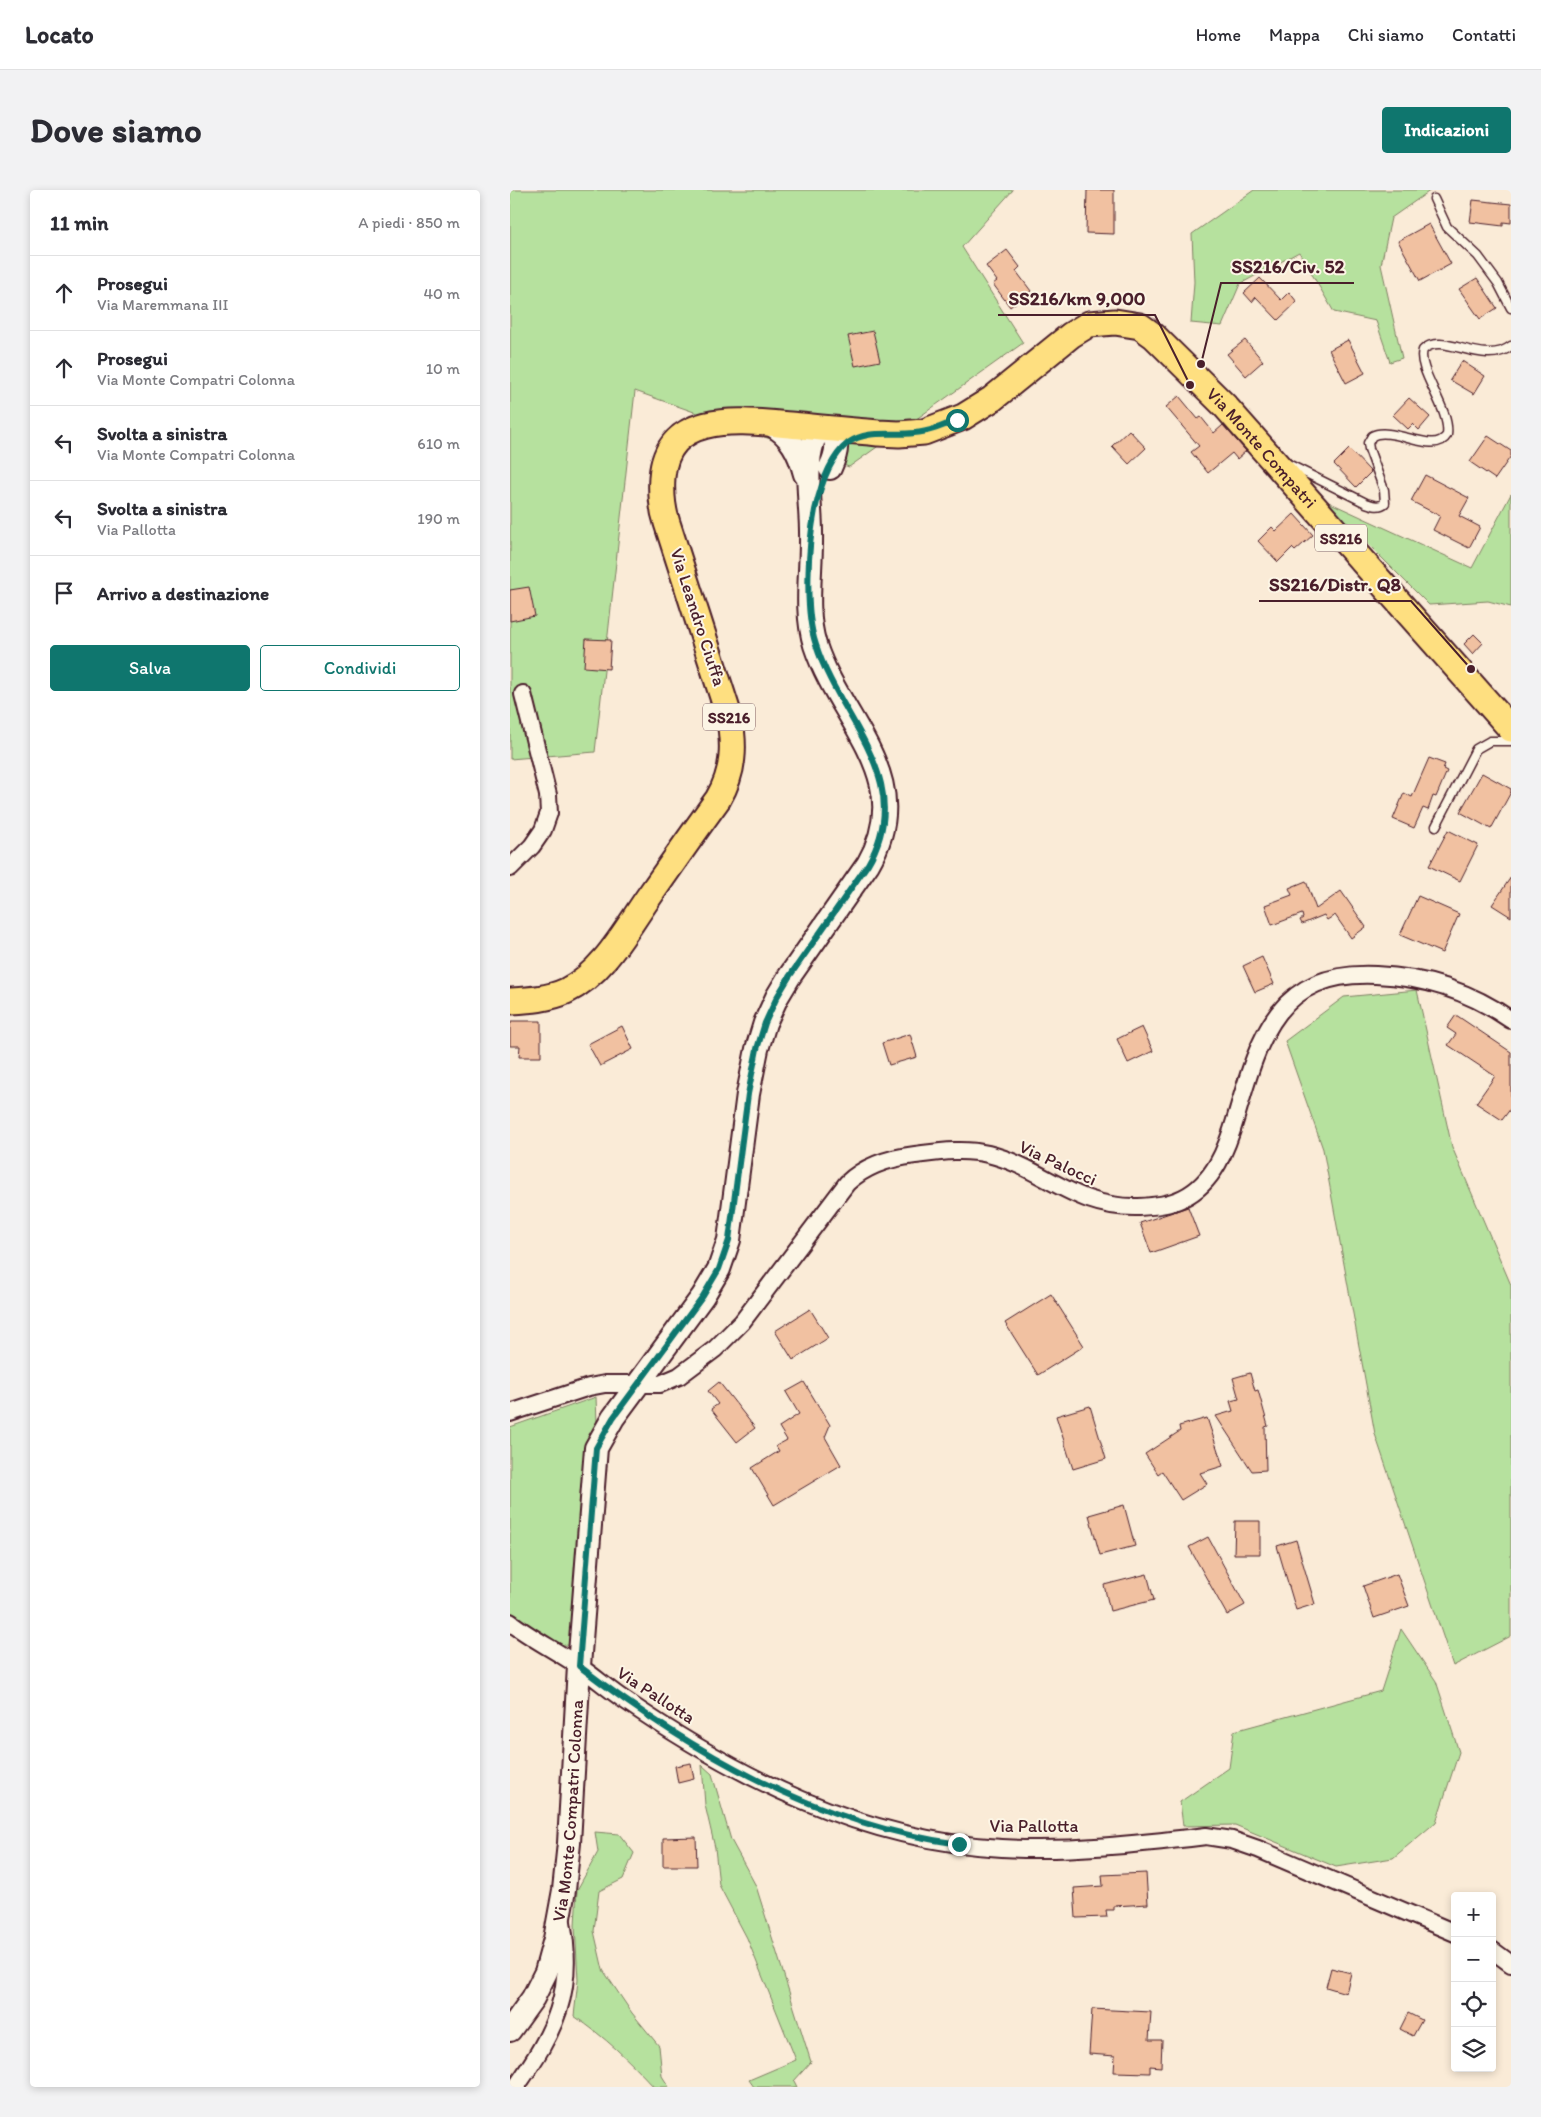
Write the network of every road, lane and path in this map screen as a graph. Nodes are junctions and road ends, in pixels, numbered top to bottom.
1 (1434, 198) dead end
2 (1511, 308) edge
3 (1511, 346) edge
4 (770, 424) junction
5 (825, 428) junction
6 (878, 433) junction
7 (1267, 454) junction
8 (830, 468) junction
9 (809, 494) junction
10 (811, 533) junction
11 (523, 694) dead end
12 (1511, 729) edge
13 (1511, 741) edge
14 (1436, 826) dead end
15 (510, 868) edge
16 (510, 1001) edge
17 (1511, 1020) edge
18 (637, 1384) junction
19 (510, 1412) edge
20 (510, 1622) edge
21 (579, 1666) junction
22 (560, 1912) junction
23 (1451, 1931) edge
24 (1496, 1953) edge
25 (1511, 1964) edge
26 (510, 2030) edge
27 (516, 2087) edge

1 - 2 lane
3 - 7 lane
4 - 5 main road, SS216
4 - 9 street, Via Monte Compatri Colonna
4 - 16 main road, Via Leandro Ciuffa / SS216
5 - 6 main road, SS216
5 - 8 street, Via Monte Compatri Colonna
5 - 9 street, Via Monte Compatri Colonna
6 - 7 main road, Via Monte Compatri / SS216
6 - 8 street, Via Monte Compatri Colonna
7 - 12 main road, Via Monte Compatri / SS216
8 - 10 street, Via Monte Compatri Colonna
9 - 10 street, Via Monte Compatri Colonna
10 - 18 street, Via Monte Compatri Colonna
11 - 15 street
13 - 14 lane
17 - 18 street, Via Palocci
18 - 19 street, Via Palocci
18 - 21 street, Via Monte Compatri Colonna
20 - 21 street, Via Pallotta
21 - 22 street, Via Monte Compatri Colonna
21 - 23 street, Via Pallotta
22 - 26 street, Via Monte Compatri Colonna
22 - 27 street
24 - 25 street

